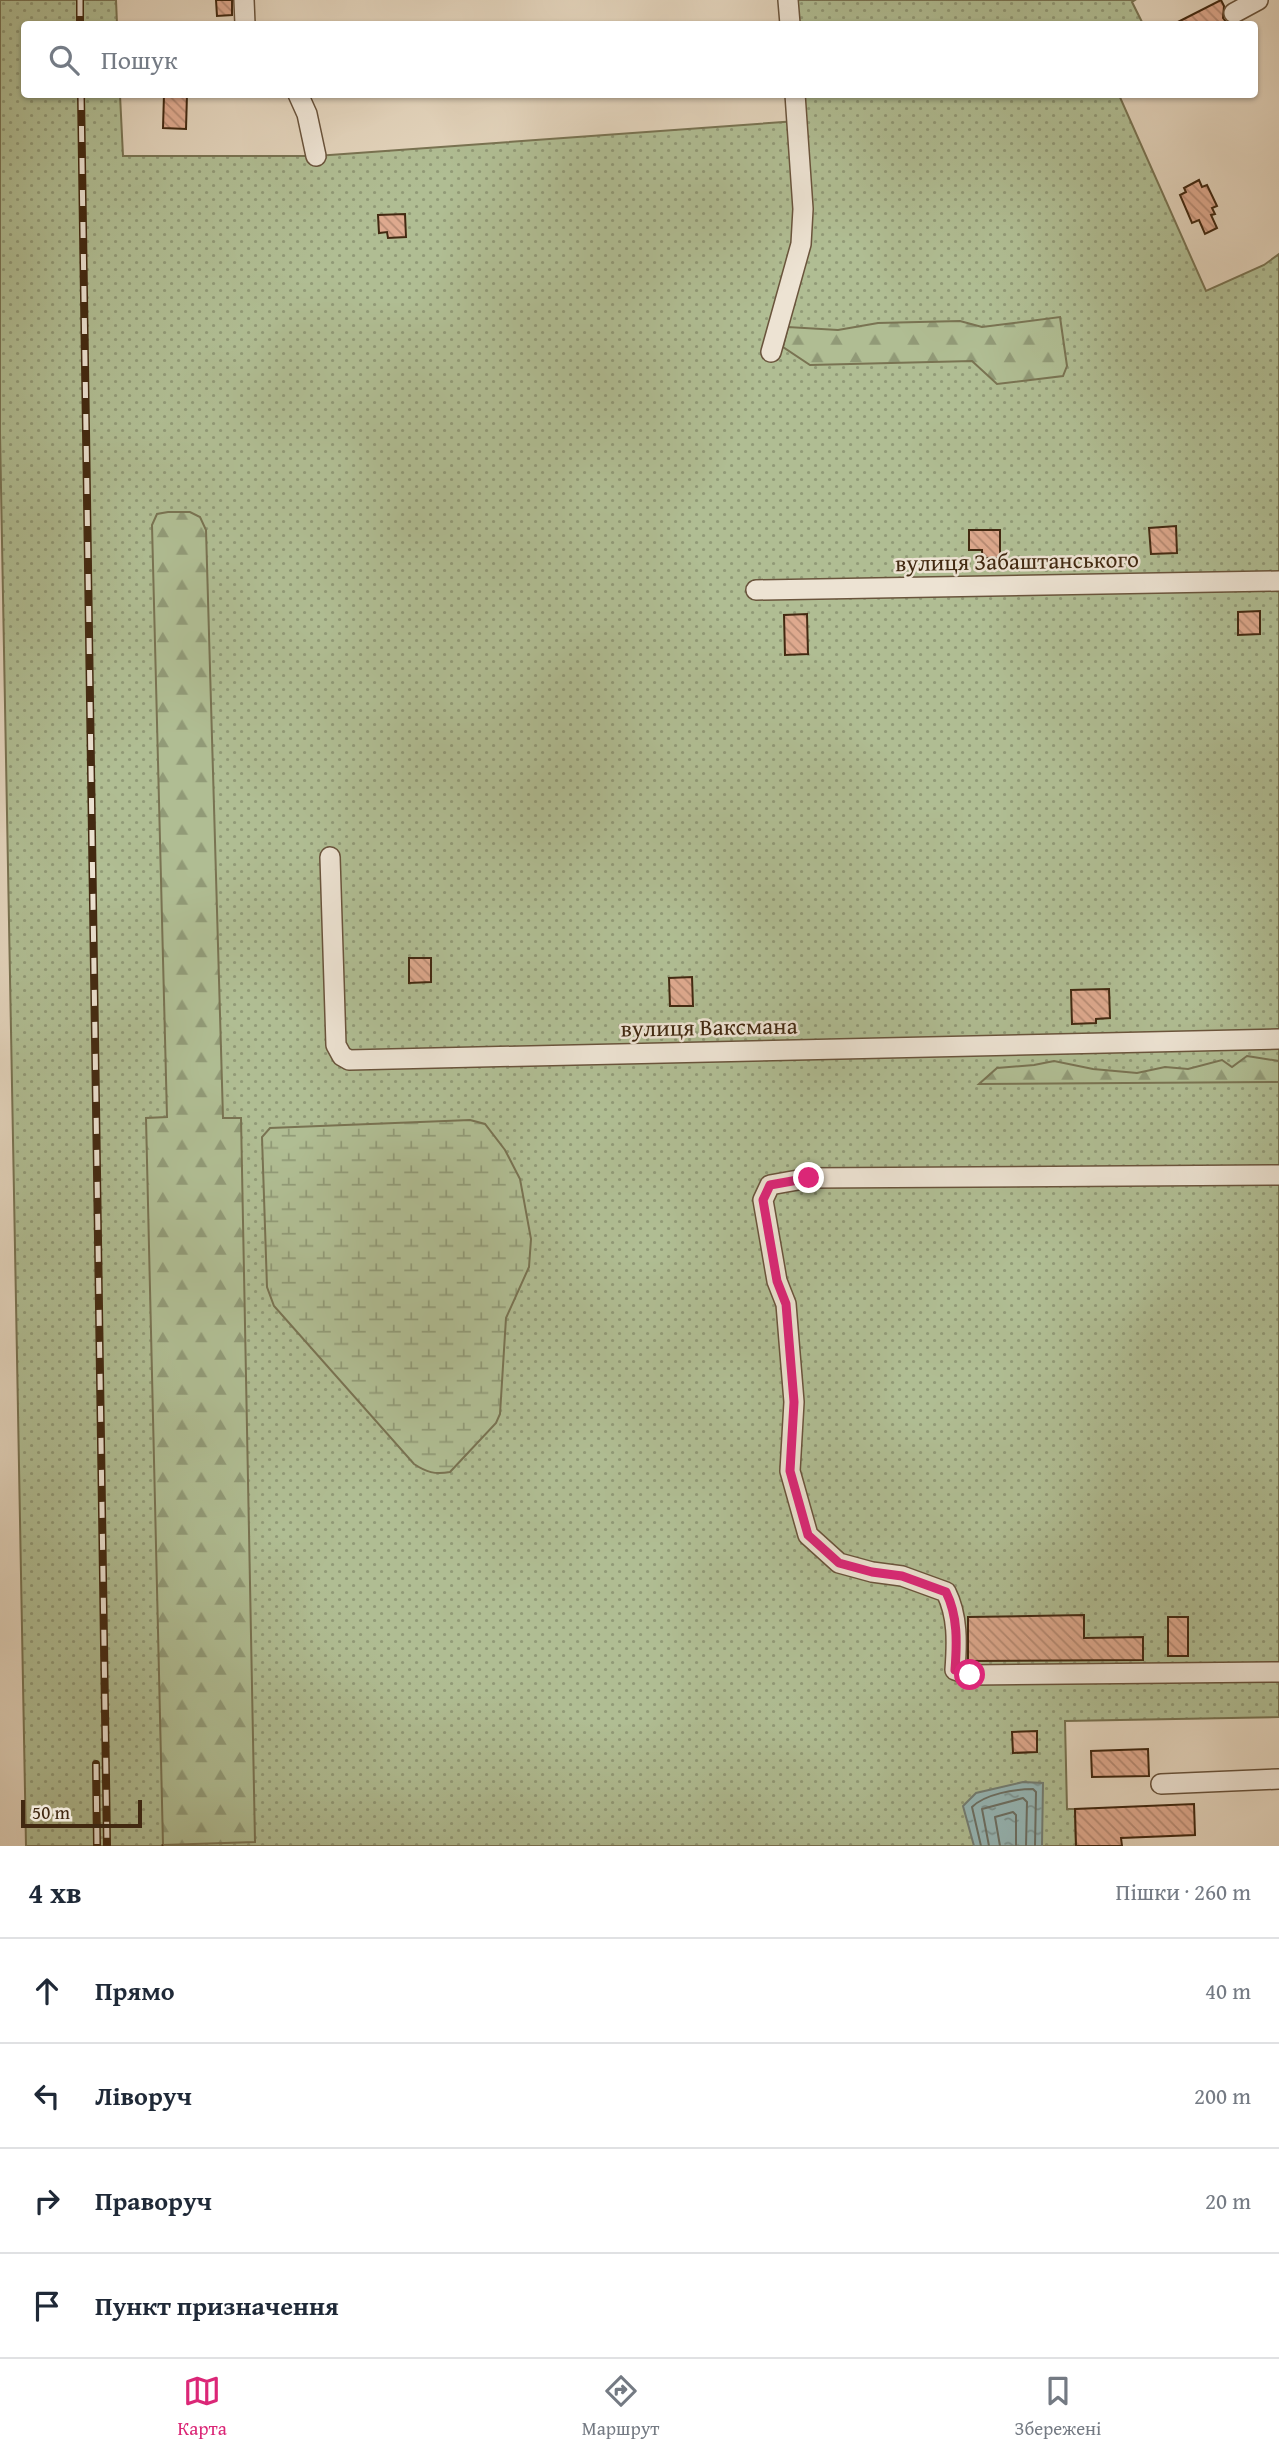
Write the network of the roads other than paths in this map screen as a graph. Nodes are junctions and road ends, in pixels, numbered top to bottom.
1 (244, 0) edge
2 (788, 0) edge
3 (1258, 0) edge
4 (1234, 13) dead end
5 (245, 21) edge
6 (790, 21) edge
7 (300, 98) edge
8 (795, 98) edge
9 (316, 156) dead end
10 (771, 352) dead end
11 (1279, 581) edge
12 (756, 590) dead end
13 (330, 857) dead end
14 (1279, 1039) edge
15 (1279, 1175) edge
16 (1279, 1671) edge
17 (1279, 1779) edge
18 (1161, 1784) dead end

1 - 5 street
2 - 6 street
3 - 4 street
7 - 9 street
8 - 10 street
11 - 12 street, вулиця Забаштанського
13 - 14 street, вулиця Ваксмана
15 - 16 street
17 - 18 street

